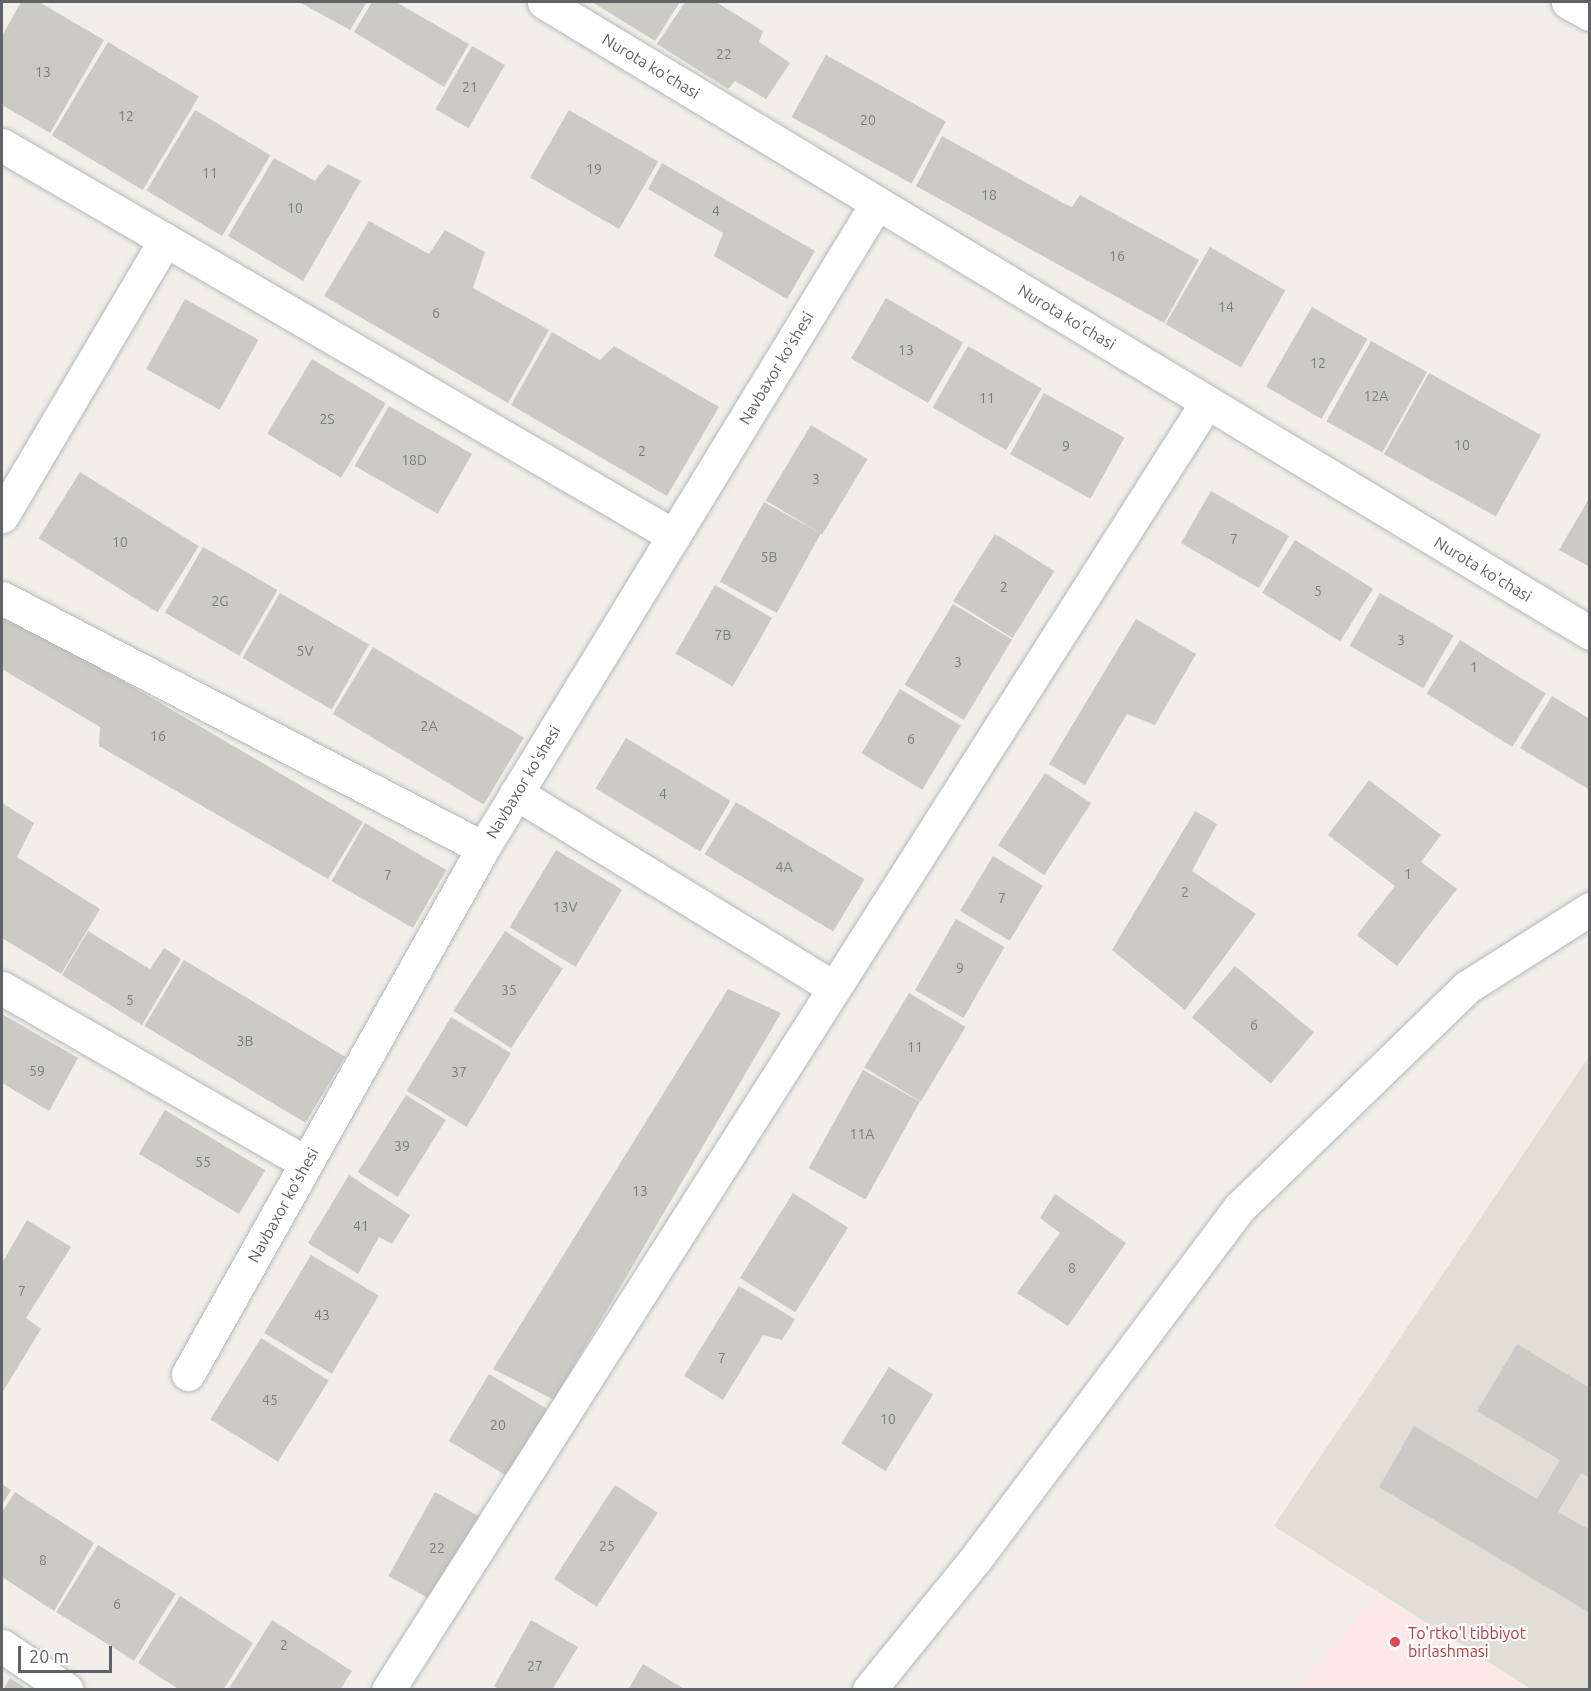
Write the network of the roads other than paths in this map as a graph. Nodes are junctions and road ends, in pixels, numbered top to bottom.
1 (544, 2) edge
2 (1568, 2) edge
3 (1590, 14) edge
4 (2, 145) edge
5 (877, 203) junction
6 (165, 240) junction
7 (1207, 402) junction
8 (2, 516) edge
9 (674, 536) junction
10 (2, 598) edge
11 (1590, 633) edge
12 (516, 793) junction
13 (483, 848) junction
14 (1590, 909) edge
15 (2, 988) edge
16 (834, 988) junction
17 (306, 1163) junction
18 (188, 1374) dead end
19 (2, 1646) edge
20 (67, 1689) edge
21 (388, 1689) edge
22 (869, 1689) edge

1 - 5 street, Nurota ko'chasi
2 - 3 street
4 - 6 street
5 - 7 street, Nurota ko'chasi
5 - 9 street, Navbaxor ko'shesi
6 - 8 street
6 - 9 street
7 - 11 street, Nurota ko'chasi
7 - 16 street
9 - 12 street, Navbaxor ko'shesi
10 - 13 street
12 - 13 street, Navbaxor ko'shesi
12 - 16 street
13 - 17 street, Navbaxor ko'shesi
14 - 22 street
15 - 17 street
16 - 21 street
17 - 18 street, Navbaxor ko'shesi
19 - 20 street

